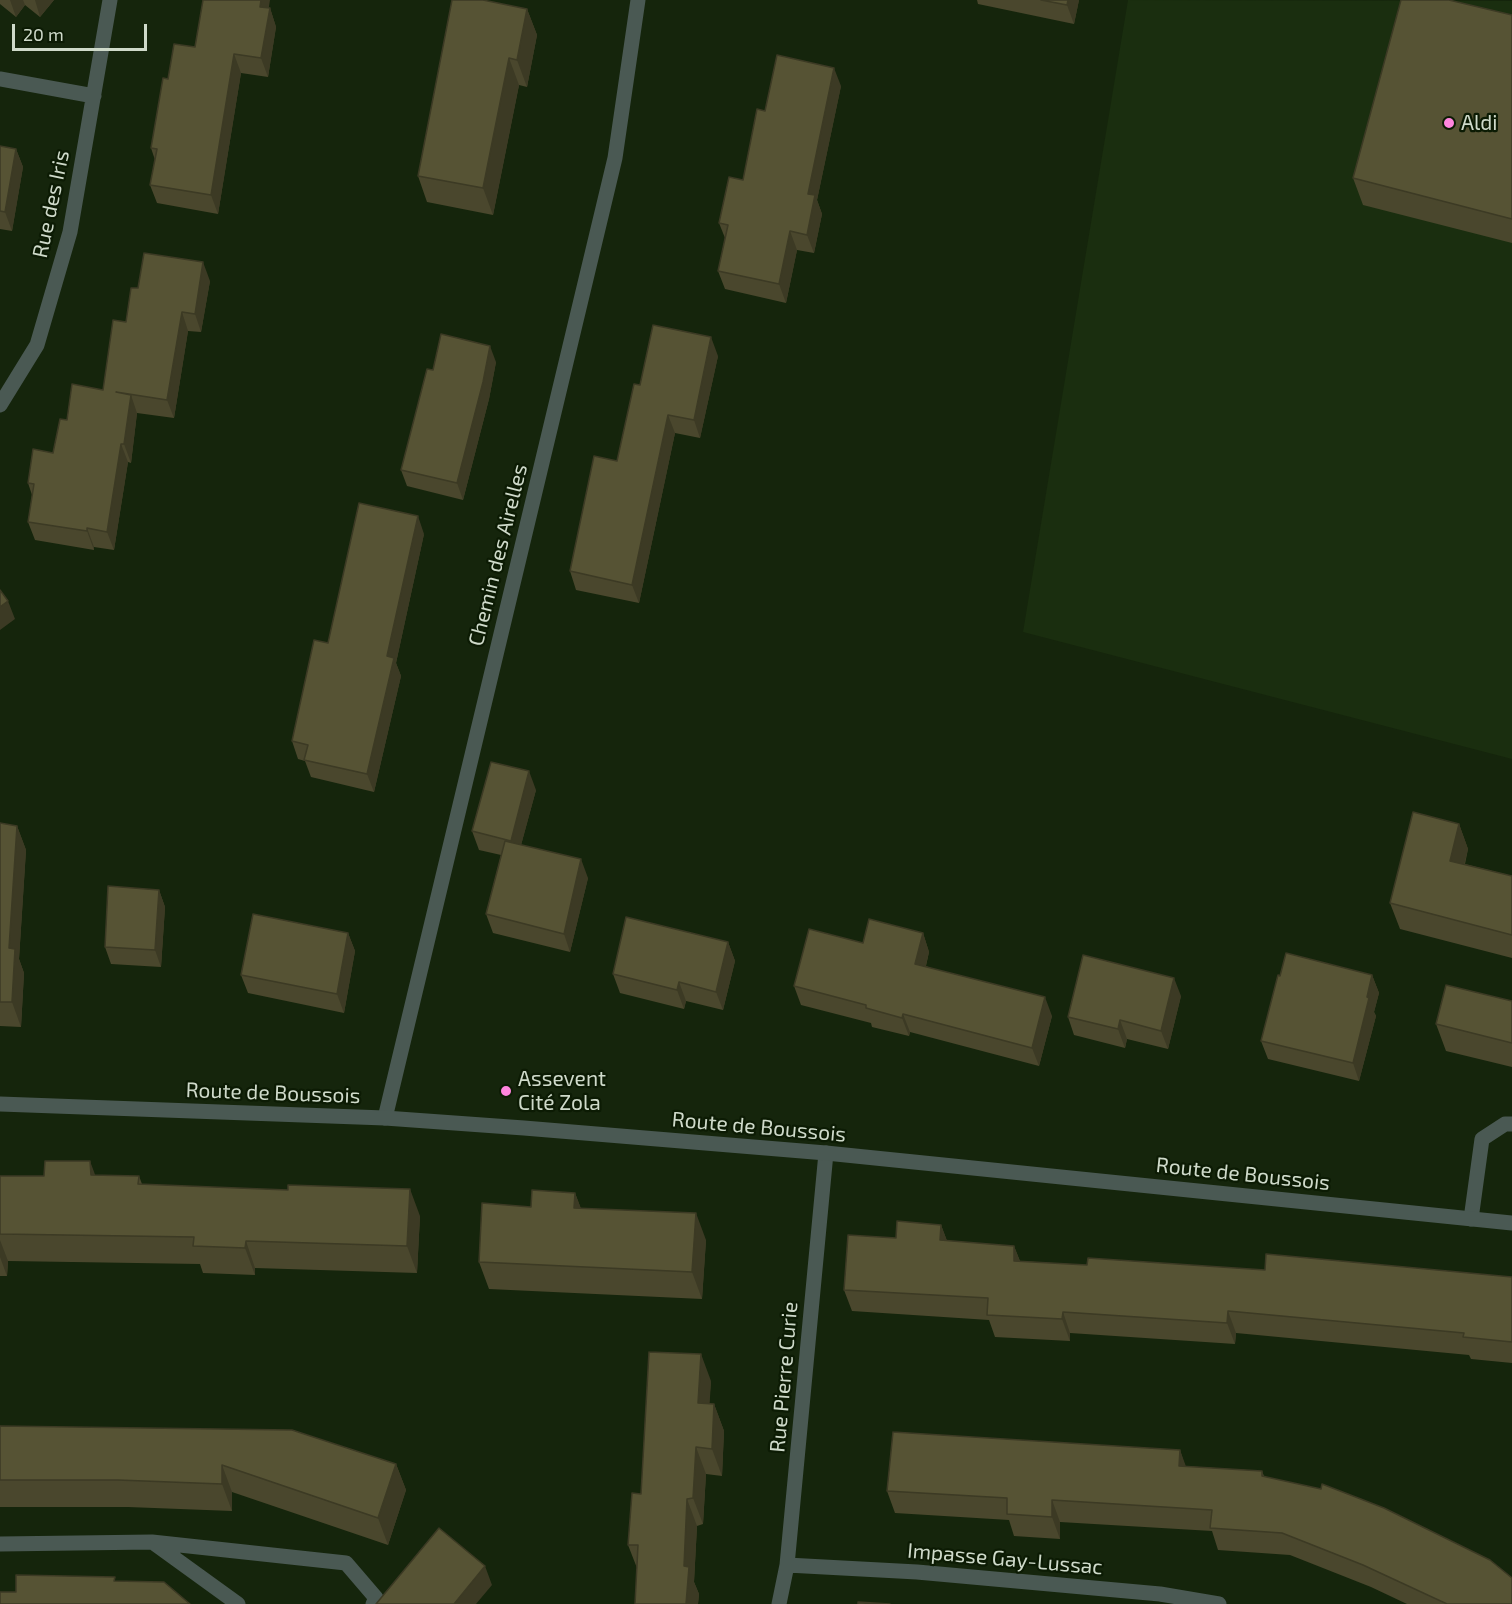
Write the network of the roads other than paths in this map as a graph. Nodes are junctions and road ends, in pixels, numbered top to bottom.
1 (110, 0) edge
2 (638, 0) edge
3 (0, 80) edge
4 (94, 96) junction
5 (0, 405) edge
6 (0, 1104) edge
7 (385, 1118) junction
8 (1512, 1124) edge
9 (826, 1154) junction
10 (1471, 1219) junction
11 (1512, 1223) edge
12 (152, 1542) junction
13 (0, 1544) edge
14 (787, 1565) junction
15 (238, 1604) edge
16 (373, 1604) edge
17 (779, 1604) edge
18 (1219, 1604) edge

1 - 4 street, Rue des Iris
2 - 7 street, Chemin des Airelles
3 - 4 street
4 - 5 street, Rue des Iris
6 - 7 street, Route de Boussois
7 - 9 street, Route de Boussois
8 - 10 street
9 - 10 street, Route de Boussois
9 - 14 street, Rue Pierre Curie
10 - 11 street, Route de Boussois
12 - 13 street
12 - 15 street
12 - 16 street
14 - 17 street, Rue Pierre Curie
14 - 18 street, Impasse Gay-Lussac

